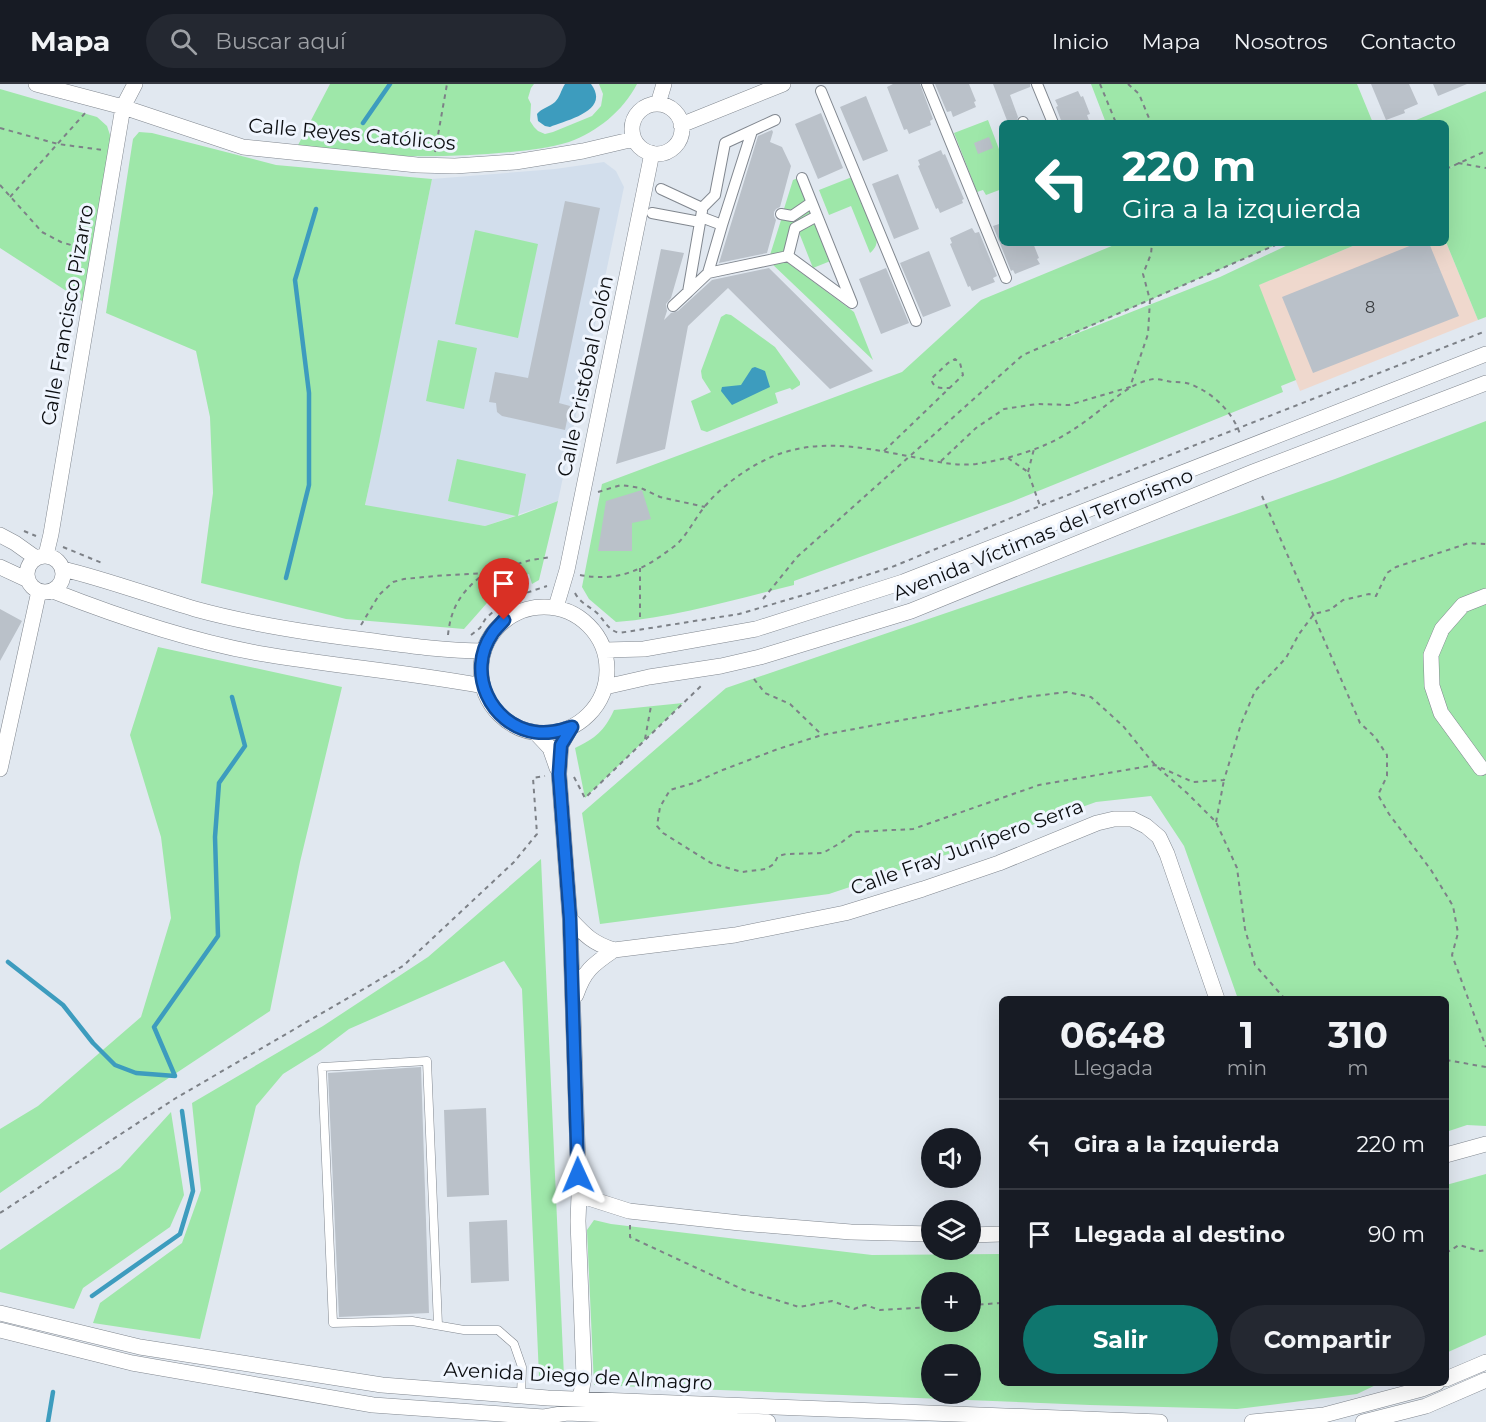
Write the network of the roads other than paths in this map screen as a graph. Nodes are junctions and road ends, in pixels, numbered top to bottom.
1 (36, 84) edge
2 (135, 84) edge
3 (664, 84) edge
4 (783, 84) edge
5 (927, 84) edge
6 (1037, 84) edge
7 (821, 91) dead end
8 (658, 104) junction
9 (123, 107) junction
10 (775, 120) dead end
11 (1052, 120) edge
12 (681, 125) junction
13 (752, 130) junction
14 (634, 139) junction
15 (652, 153) junction
16 (802, 178) dead end
17 (661, 189) dead end
18 (812, 203) junction
19 (652, 213) dead end
20 (781, 214) dead end
21 (701, 216) junction
22 (817, 216) junction
23 (722, 225) junction
24 (788, 256) junction
25 (708, 273) junction
26 (1006, 278) dead end
27 (688, 292) junction
28 (673, 306) dead end
29 (916, 321) dead end
30 (1486, 354) edge
31 (1486, 383) edge
32 (0, 535) edge
33 (44, 551) junction
34 (0, 567) edge
35 (63, 569) junction
36 (28, 580) junction
37 (46, 591) junction
38 (1486, 596) edge
39 (556, 607) junction
40 (605, 650) junction
41 (484, 651) junction
42 (483, 686) junction
43 (605, 687) junction
44 (572, 727) junction
45 (536, 732) junction
46 (1481, 768) dead end
47 (0, 769) edge
48 (559, 774) junction
49 (570, 919) junction
50 (614, 950) junction
51 (1216, 996) edge
52 (574, 1001) junction
53 (1486, 1144) edge
54 (1449, 1154) edge
55 (579, 1195) junction
56 (921, 1234) edge
57 (999, 1234) edge
58 (981, 1235) edge
59 (0, 1313) edge
60 (438, 1325) junction
61 (0, 1330) edge
62 (1486, 1362) edge
63 (584, 1377) junction
64 (1449, 1378) edge
65 (1486, 1380) edge
66 (1430, 1386) edge
67 (521, 1396) junction
68 (580, 1399) junction
69 (565, 1406) junction
70 (768, 1422) edge
71 (1160, 1422) edge
72 (1252, 1422) edge
73 (1363, 1422) edge

1 - 9 street, Calle Reyes Católicos
2 - 9 street, Calle Francisco Pizarro
3 - 8 street
4 - 12 street
5 - 26 street
6 - 11 street
7 - 29 street
8 - 12 street
8 - 14 street
9 - 14 street, Calle Reyes Católicos
9 - 33 street, Calle Francisco Pizarro
10 - 13 street
12 - 15 street
13 - 21 street
13 - 23 street
14 - 15 street
15 - 39 street, Calle Cristóbal Colón
16 - 18 street
17 - 21 street
18 - 20 street
18 - 22 street
19 - 21 street
21 - 23 street
21 - 27 street
22 - 24 street
22 - 24 street
23 - 25 street
24 - 25 street
25 - 27 street
27 - 28 street
30 - 40 street, Avenida Víctimas del Terrorismo
31 - 43 street, Avenida Víctimas del Terrorismo
32 - 33 street
33 - 35 street
33 - 36 street
34 - 36 street
35 - 37 street
35 - 41 street
36 - 37 street
37 - 42 street
37 - 47 street
38 - 46 street
39 - 40 street
39 - 41 street
40 - 43 street
41 - 42 street
42 - 45 street
43 - 44 street
44 - 45 street
44 - 48 street
45 - 48 street
48 - 49 street
49 - 50 street
49 - 52 street
50 - 51 street, Calle Fray Junípero Serra
50 - 52 street
52 - 55 street
53 - 54 street
55 - 56 street
55 - 63 street
57 - 58 street
59 - 67 street, Avenida Diego de Almagro
60 - 60 lane
60 - 67 lane
61 - 69 street, Avenida Diego de Almagro
62 - 64 street
63 - 68 street
63 - 69 street
65 - 73 street
66 - 72 street
67 - 69 street, Avenida Diego de Almagro
68 - 69 street, Avenida Diego de Almagro
68 - 71 street, Avenida Diego de Almagro
69 - 70 street, Avenida Diego de Almagro

